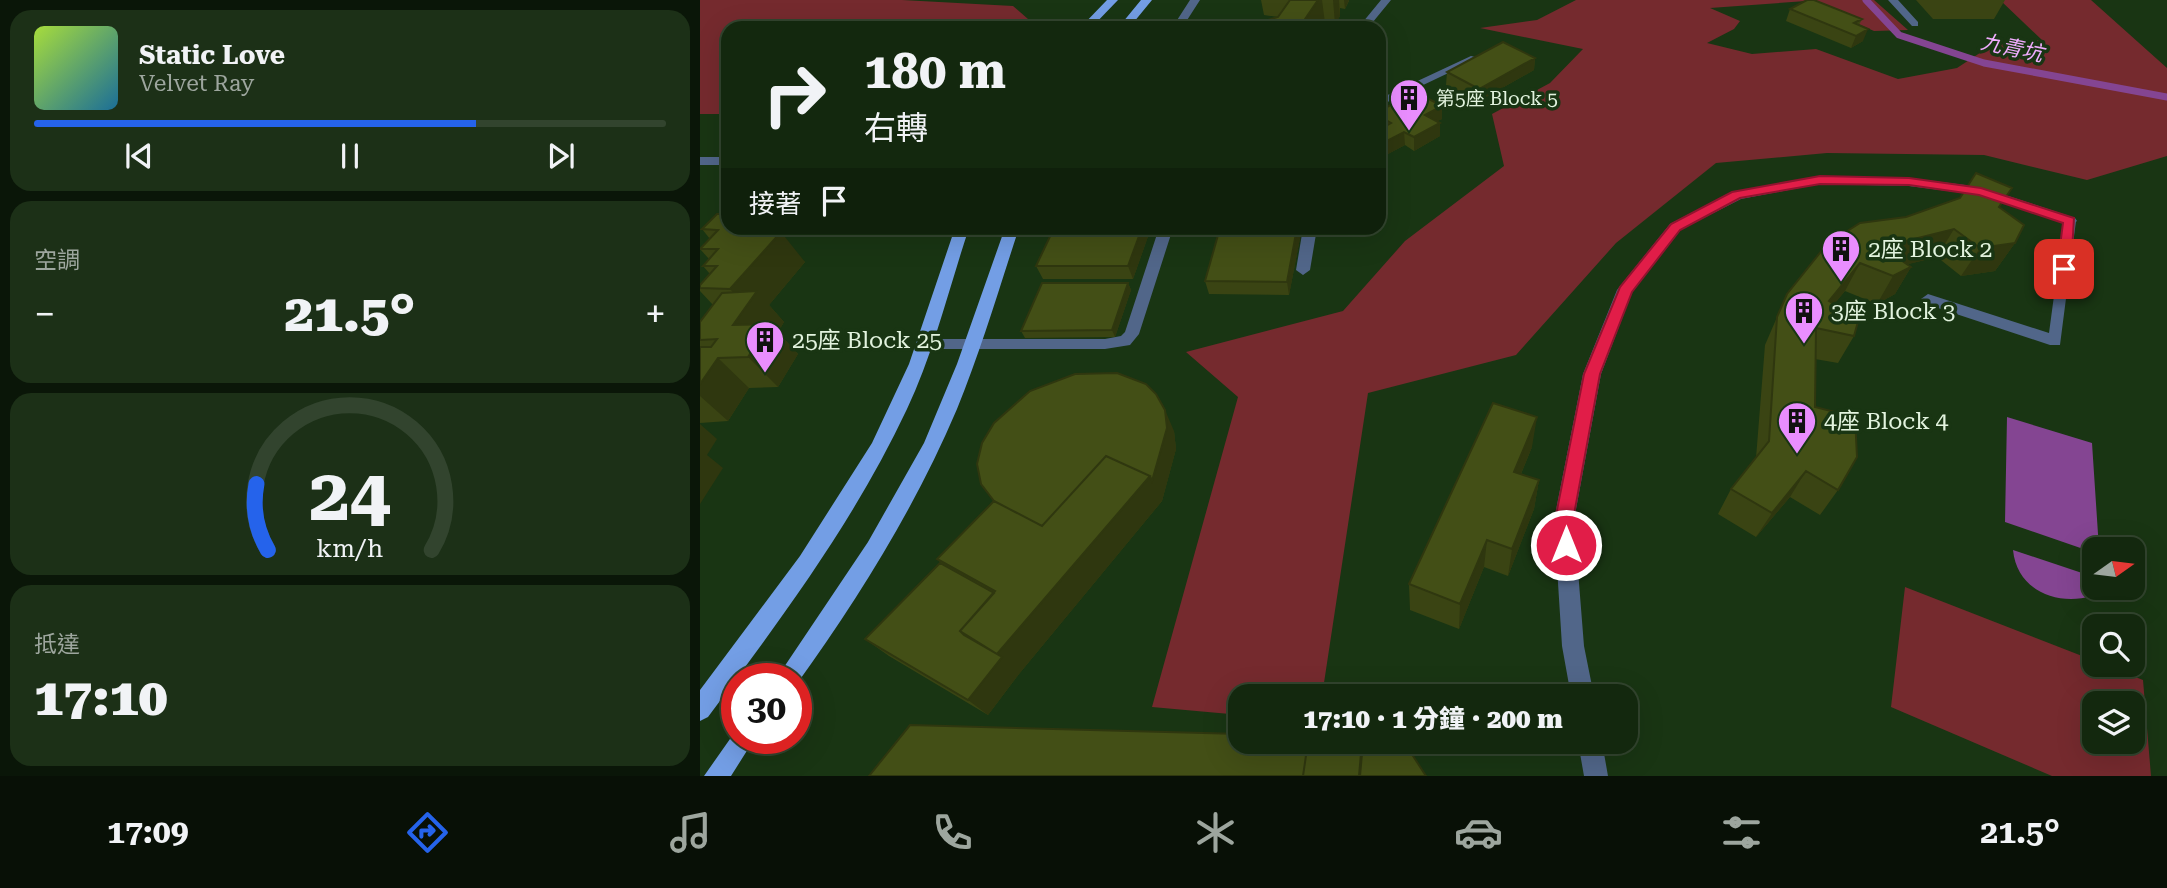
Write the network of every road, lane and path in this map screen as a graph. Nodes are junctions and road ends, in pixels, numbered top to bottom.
1 (1113, 0) edge
2 (1147, 0) edge
3 (1195, 0) edge
4 (1386, 0) edge
5 (1893, 0) edge
6 (1092, 21) edge
7 (1129, 21) edge
8 (1182, 21) edge
9 (1369, 21) edge
10 (1915, 24) dead end
11 (1488, 52) edge
12 (1386, 100) edge
13 (721, 161) edge
14 (700, 162) edge
15 (2070, 221) joint
16 (960, 235) edge
17 (1010, 235) edge
18 (1164, 235) edge
19 (1309, 235) edge
20 (1303, 270) dead end
21 (1928, 299) dead end
22 (974, 343) junction
23 (926, 344) junction
24 (800, 663) edge
25 (1580, 684) edge
26 (700, 709) edge
27 (732, 754) edge
28 (1592, 754) edge
29 (716, 776) edge
30 (1596, 776) edge

1 - 6 main road
2 - 7 main road
3 - 8 lane
4 - 9 lane
5 - 10 lane
11 - 12 lane
13 - 14 street
15 - 21 lane
15 - 25 street
16 - 23 main road
17 - 22 main road
18 - 22 lane
19 - 20 lane
22 - 23 lane
22 - 24 main road
23 - 26 main road
27 - 29 main road
28 - 30 street

